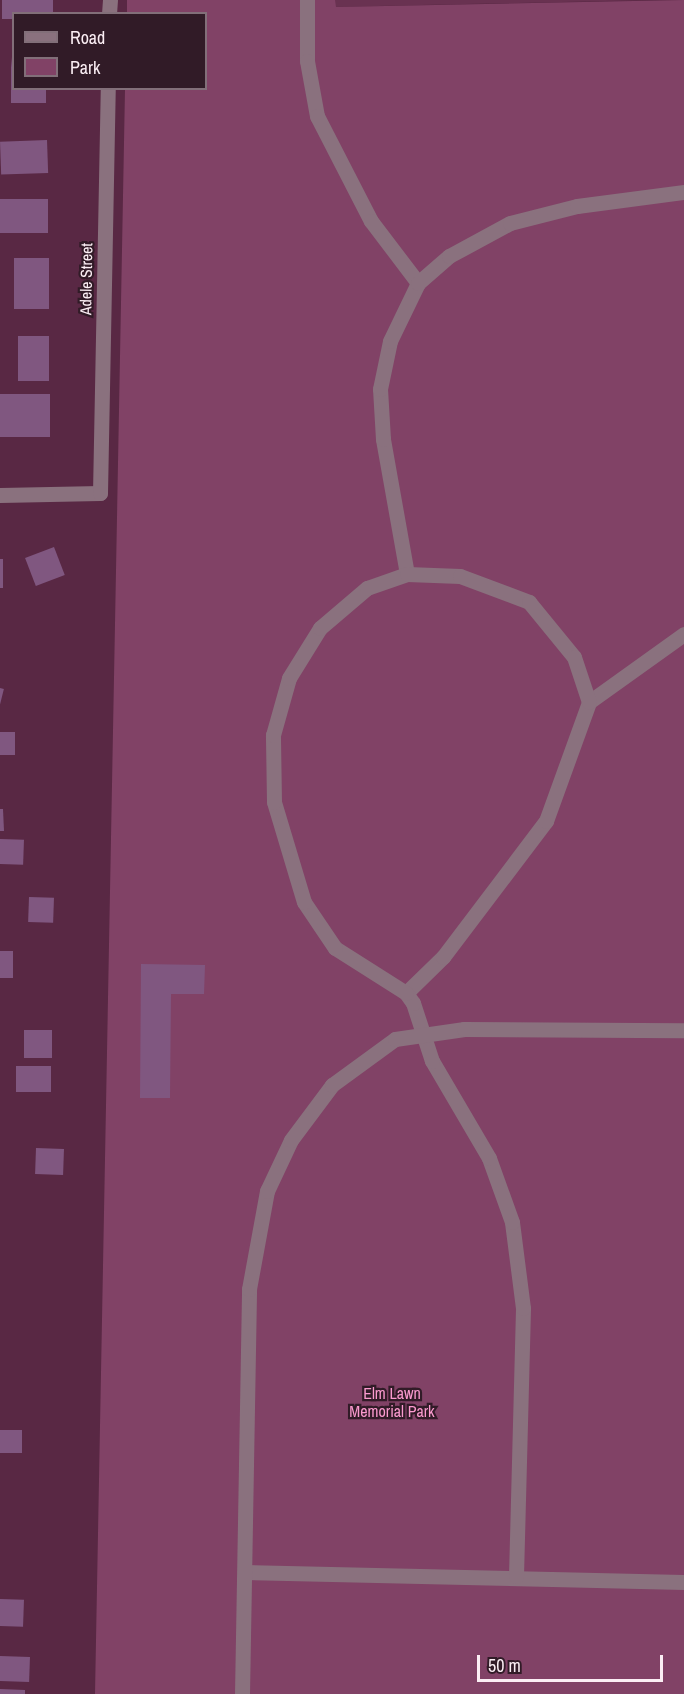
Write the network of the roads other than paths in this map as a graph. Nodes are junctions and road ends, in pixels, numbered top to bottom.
1 (307, 0) edge
2 (108, 90) edge
3 (684, 192) edge
4 (418, 283) junction
5 (0, 495) edge
6 (407, 574) junction
7 (684, 634) edge
8 (589, 702) junction
9 (406, 993) junction
10 (684, 1030) edge
11 (420, 1034) junction
12 (245, 1572) junction
13 (516, 1576) junction
14 (684, 1576) edge
15 (667, 1579) junction
16 (684, 1582) edge
17 (242, 1694) edge

1 - 4 street
2 - 5 street, Adele Street
3 - 4 street
4 - 6 street
6 - 8 street
6 - 9 street
7 - 8 street
8 - 9 street
9 - 11 street
10 - 11 street
11 - 12 street
11 - 13 street
12 - 13 street
12 - 17 street
13 - 15 street
14 - 15 street
15 - 16 street

